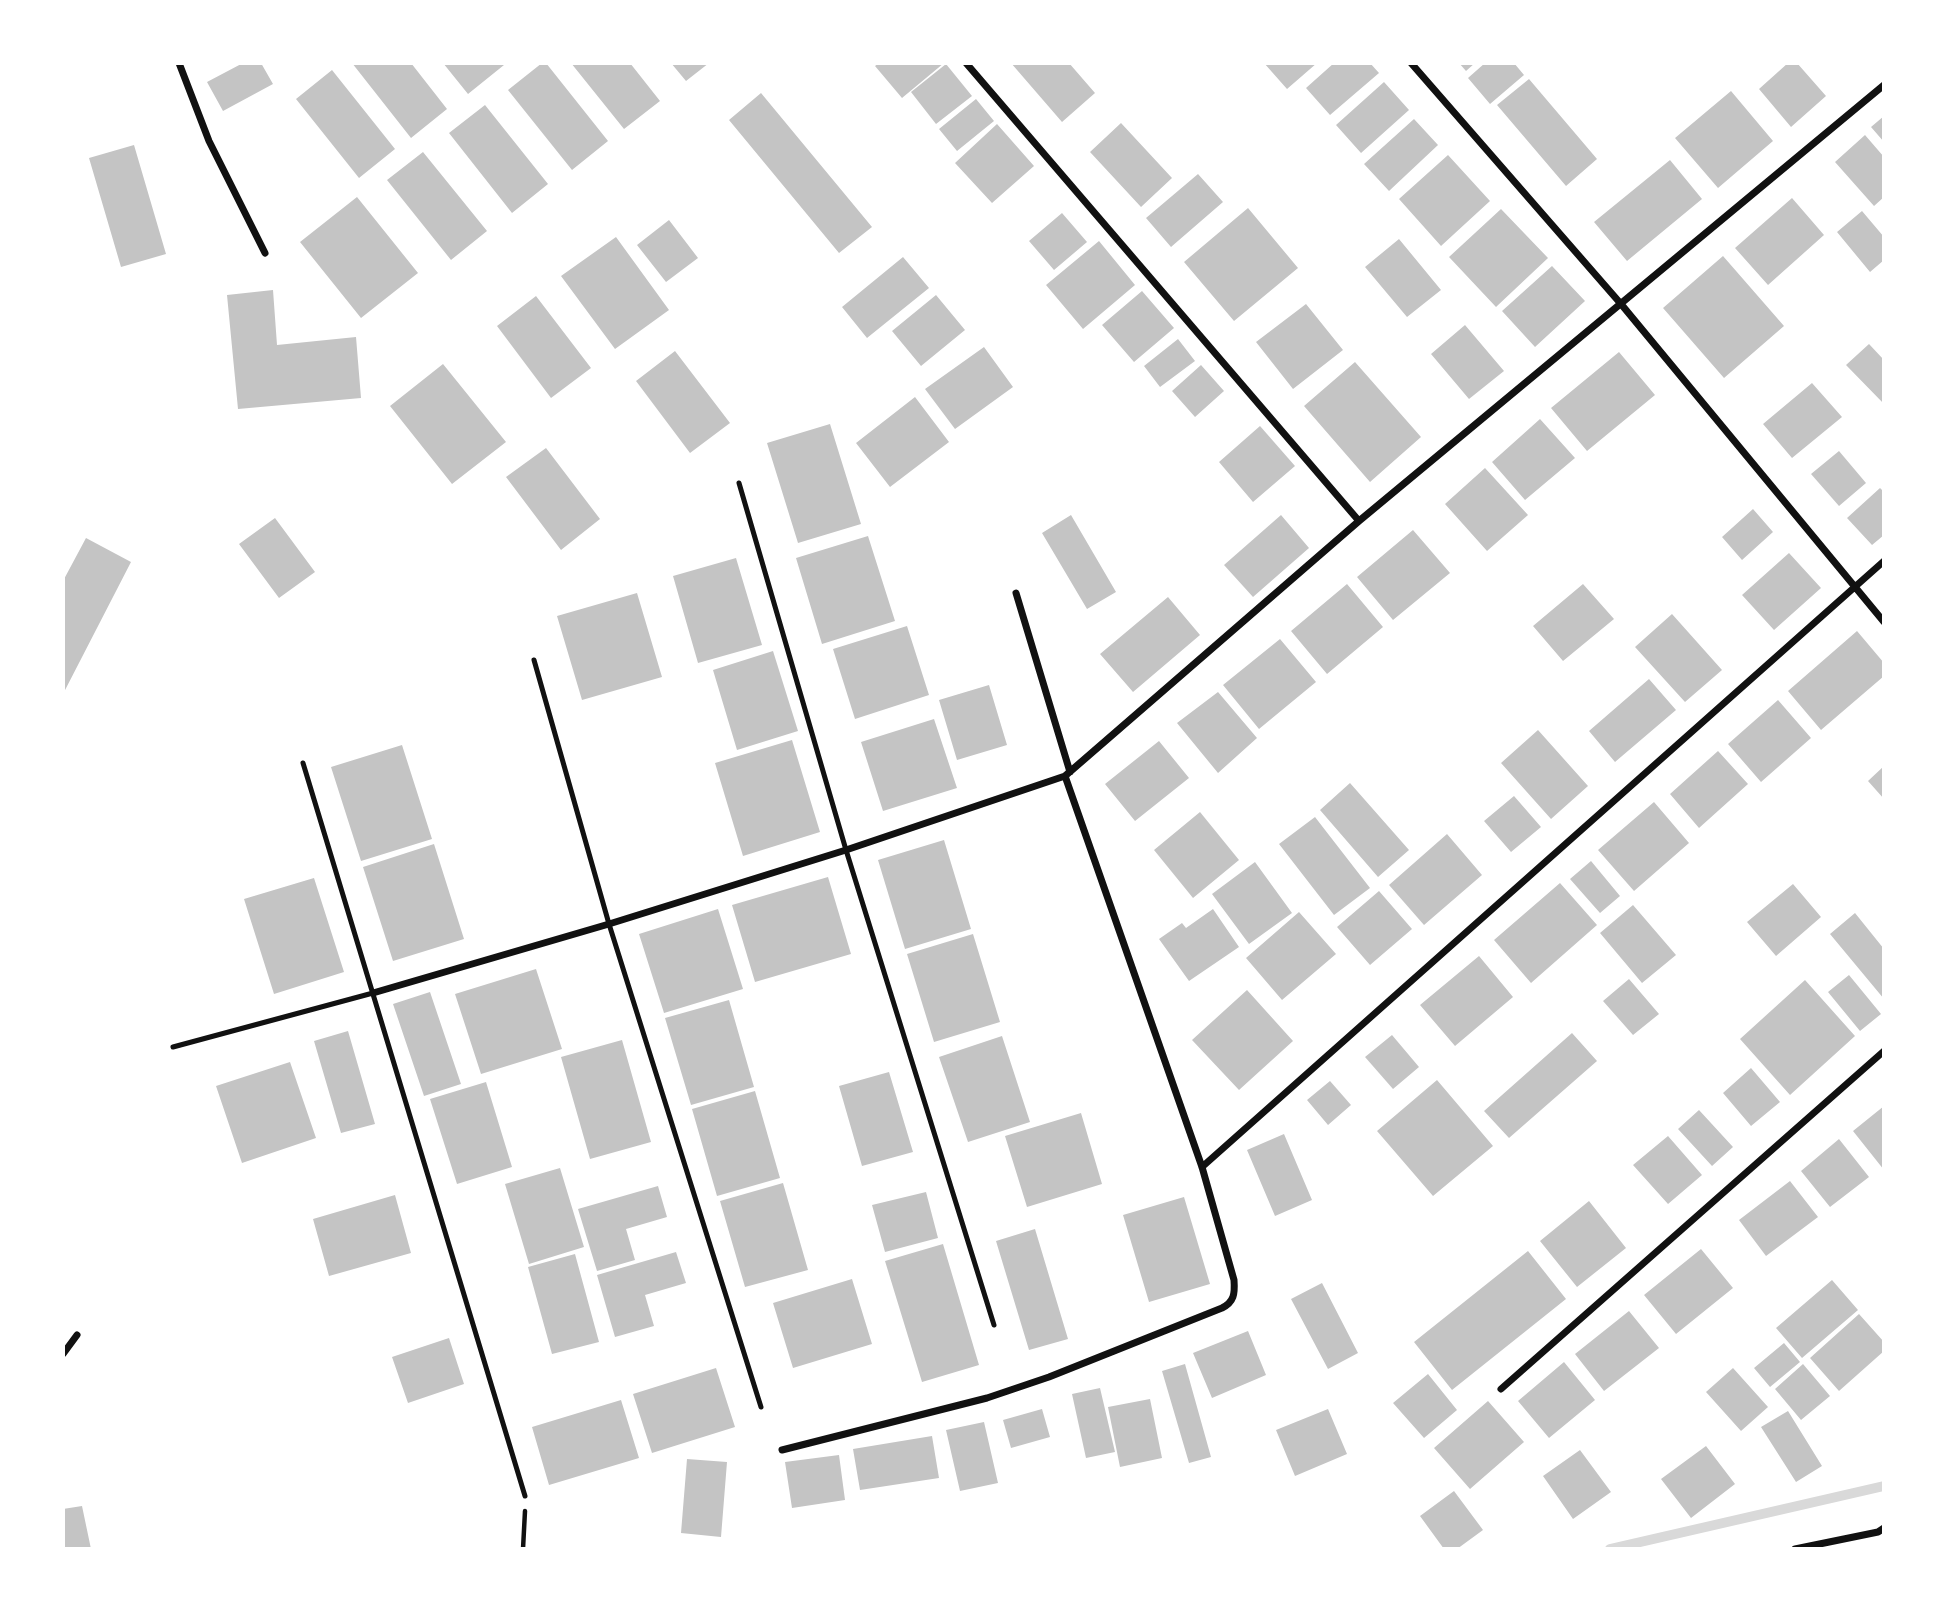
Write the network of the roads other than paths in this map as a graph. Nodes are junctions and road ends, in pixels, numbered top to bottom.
1 (179, 63) edge
2 (966, 63) edge
3 (1411, 63) edge
4 (1884, 85) edge
5 (265, 253) dead end
6 (1622, 303) junction
7 (738, 483) dead end
8 (1359, 521) junction
9 (1884, 561) edge
10 (1854, 586) junction
11 (1016, 593) dead end
12 (1884, 622) edge
13 (534, 660) dead end
14 (303, 763) dead end
15 (1068, 774) junction
16 (846, 850) junction
17 (610, 923) junction
18 (373, 992) junction
19 (173, 1047) dead end
20 (1884, 1051) edge
21 (1202, 1167) junction
22 (994, 1325) dead end
23 (77, 1335) dead end
24 (63, 1354) edge
25 (1501, 1389) dead end
26 (761, 1407) dead end
27 (782, 1450) dead end
28 (525, 1496) road end
29 (1884, 1528) edge
30 (1795, 1549) edge

1 - 5 street
2 - 8 street
3 - 6 street
4 - 6 street
6 - 8 street
6 - 10 street
7 - 16 lane
8 - 15 street
9 - 10 street
10 - 12 street
10 - 21 street
11 - 15 street
13 - 17 lane
14 - 18 lane
15 - 16 street
15 - 21 street
16 - 17 street
16 - 22 lane
17 - 18 street
17 - 26 lane
18 - 19 lane
18 - 28 lane
20 - 25 street
21 - 27 street
23 - 24 street
29 - 30 street

